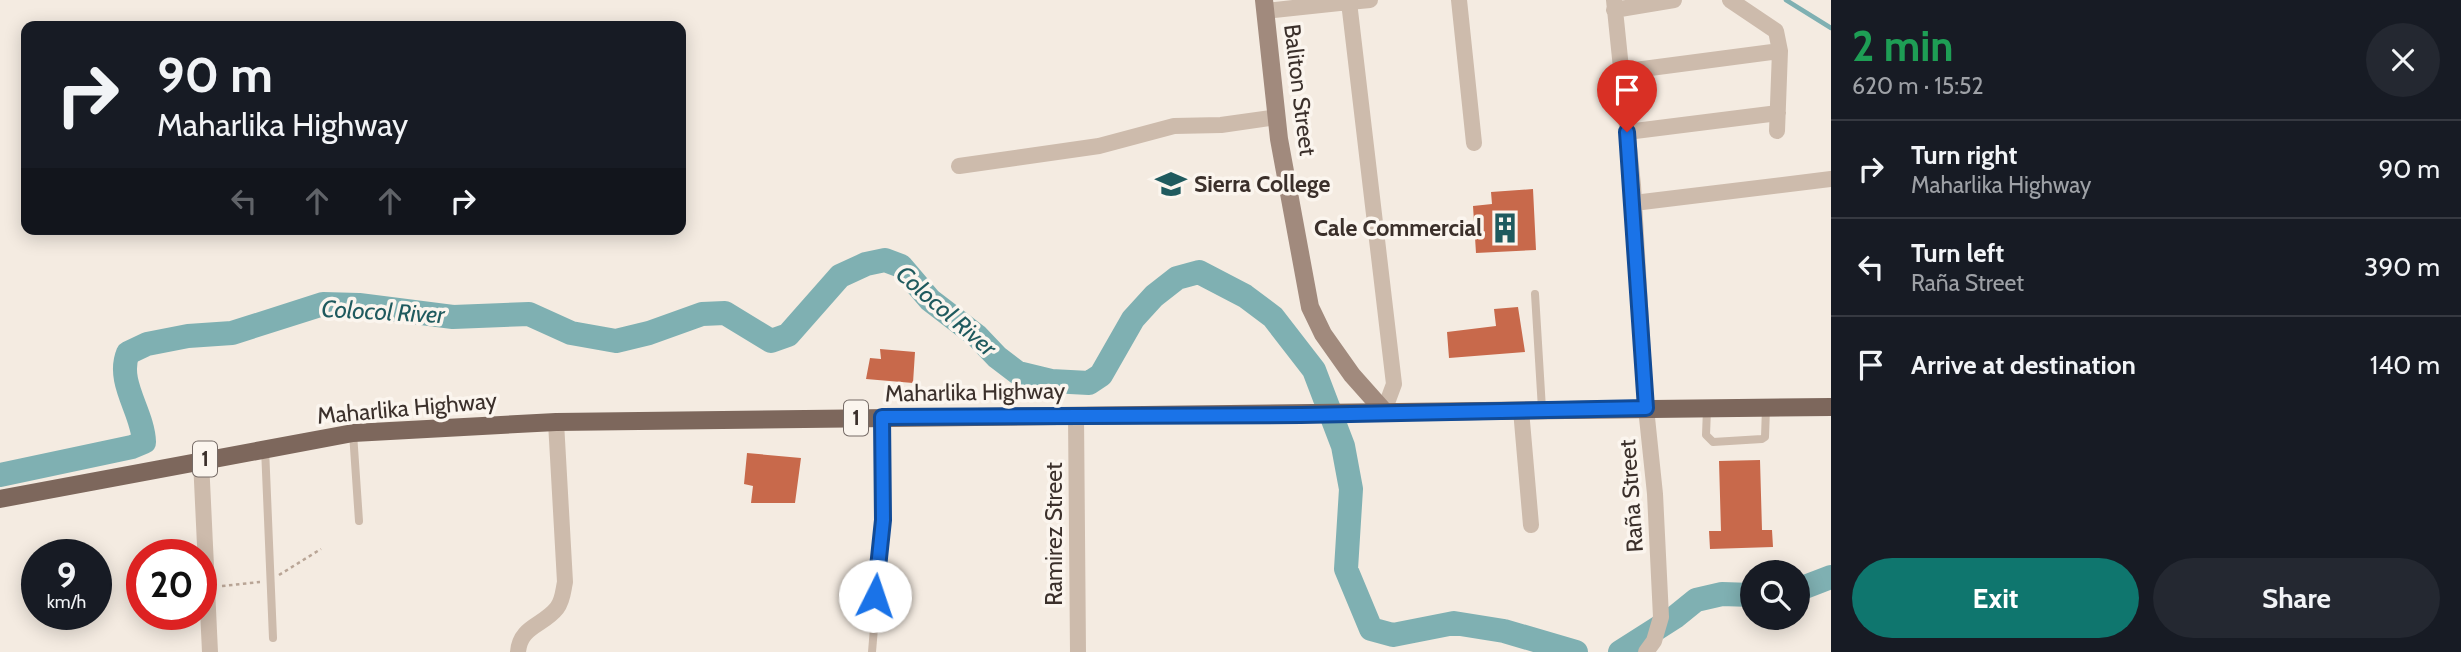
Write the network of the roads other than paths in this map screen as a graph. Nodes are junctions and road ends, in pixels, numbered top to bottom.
1 (1370, 0) edge
2 (1459, 0) edge
3 (1674, 0) edge
4 (1730, 0) edge
5 (1349, 2) junction
6 (1264, 5) edge
7 (1614, 5) edge
8 (1780, 51) junction
9 (1620, 72) junction
10 (1778, 113) junction
11 (1277, 117) junction
12 (1777, 131) dead end
13 (1627, 132) junction
14 (1474, 143) dead end
15 (959, 166) dead end
16 (1831, 179) edge
17 (1634, 203) junction
18 (1535, 294) dead end
19 (1831, 407) edge
20 (1646, 408) junction
21 (1766, 408) junction
22 (1707, 409) junction
23 (1521, 410) junction
24 (1384, 411) junction
25 (1542, 411) junction
26 (1076, 415) junction
27 (882, 417) junction
28 (556, 422) junction
29 (353, 433) junction
30 (265, 447) junction
31 (201, 460) junction
32 (0, 499) edge
33 (359, 521) dead end
34 (1531, 525) dead end
35 (273, 638) dead end
36 (1650, 646) edge
37 (210, 652) edge
38 (518, 652) edge
39 (872, 652) edge
40 (1078, 652) edge

1 - 5 street
2 - 14 street
3 - 7 street
4 - 8 street
5 - 6 street
5 - 24 street
6 - 11 street, Baliton Street
7 - 9 street, Raña Street
8 - 9 street
8 - 10 street
9 - 13 street, Raña Street
10 - 12 street
10 - 13 street
11 - 15 street
11 - 24 street, Baliton Street
13 - 17 street, Raña Street
16 - 17 street
17 - 20 street, Raña Street
18 - 25 lane
19 - 21 main road, Maharlika Highway / 1
20 - 22 main road, Maharlika Highway / 1
20 - 25 main road, Maharlika Highway / 1
20 - 36 street, Raña Street
21 - 22 main road, Maharlika Highway / 1
21 - 22 lane
23 - 24 main road, Maharlika Highway / 1
23 - 25 main road, Maharlika Highway / 1
23 - 34 street
24 - 26 main road, Maharlika Highway / 1
26 - 27 main road, Maharlika Highway / 1
26 - 40 street, Ramirez Street
27 - 28 main road, Maharlika Highway / 1
27 - 39 lane
28 - 29 main road, Maharlika Highway / 1
28 - 38 street
29 - 30 main road, Maharlika Highway / 1
29 - 33 lane
30 - 31 main road, Maharlika Highway / 1
30 - 35 lane
31 - 32 main road, Maharlika Highway / 1
31 - 37 street

